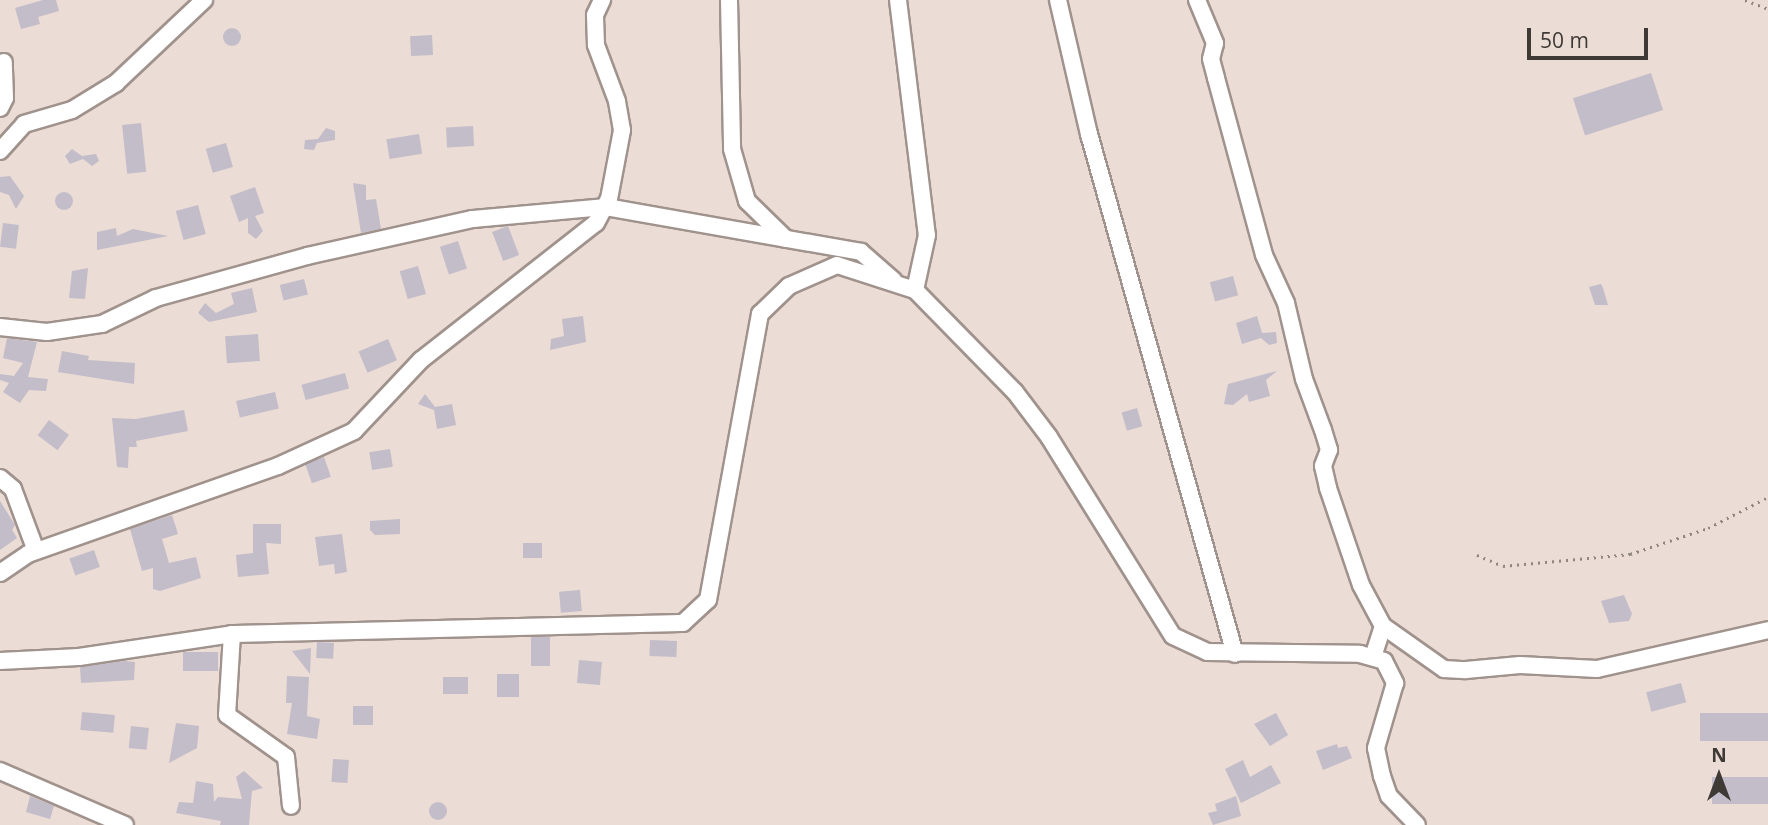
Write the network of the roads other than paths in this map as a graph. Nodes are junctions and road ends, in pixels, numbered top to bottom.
1 (204, 0) edge
2 (603, 0) edge
3 (729, 0) edge
4 (898, 0) edge
5 (1058, 0) edge
6 (1197, 0) edge
7 (4, 62) dead end
8 (0, 108) edge
9 (0, 151) edge
10 (606, 207) junction
11 (786, 239) junction
12 (898, 284) junction
13 (915, 290) junction
14 (0, 327) edge
15 (0, 478) edge
16 (36, 551) junction
17 (0, 573) edge
18 (1383, 626) junction
19 (1768, 629) edge
20 (232, 634) junction
21 (1235, 654) junction
22 (1373, 656) junction
23 (0, 661) edge
24 (0, 771) edge
25 (291, 806) dead end
26 (125, 825) edge
27 (1417, 825) edge

1 - 9 street
2 - 10 street
3 - 11 street
4 - 13 street
5 - 21 street
6 - 18 street
7 - 8 street
10 - 11 street
10 - 14 street
10 - 16 street
11 - 12 street
12 - 13 street
12 - 20 street
13 - 21 street
15 - 16 street
16 - 17 street
18 - 19 street
18 - 22 street
20 - 23 street
20 - 25 street
21 - 22 street
22 - 27 street
24 - 26 street

